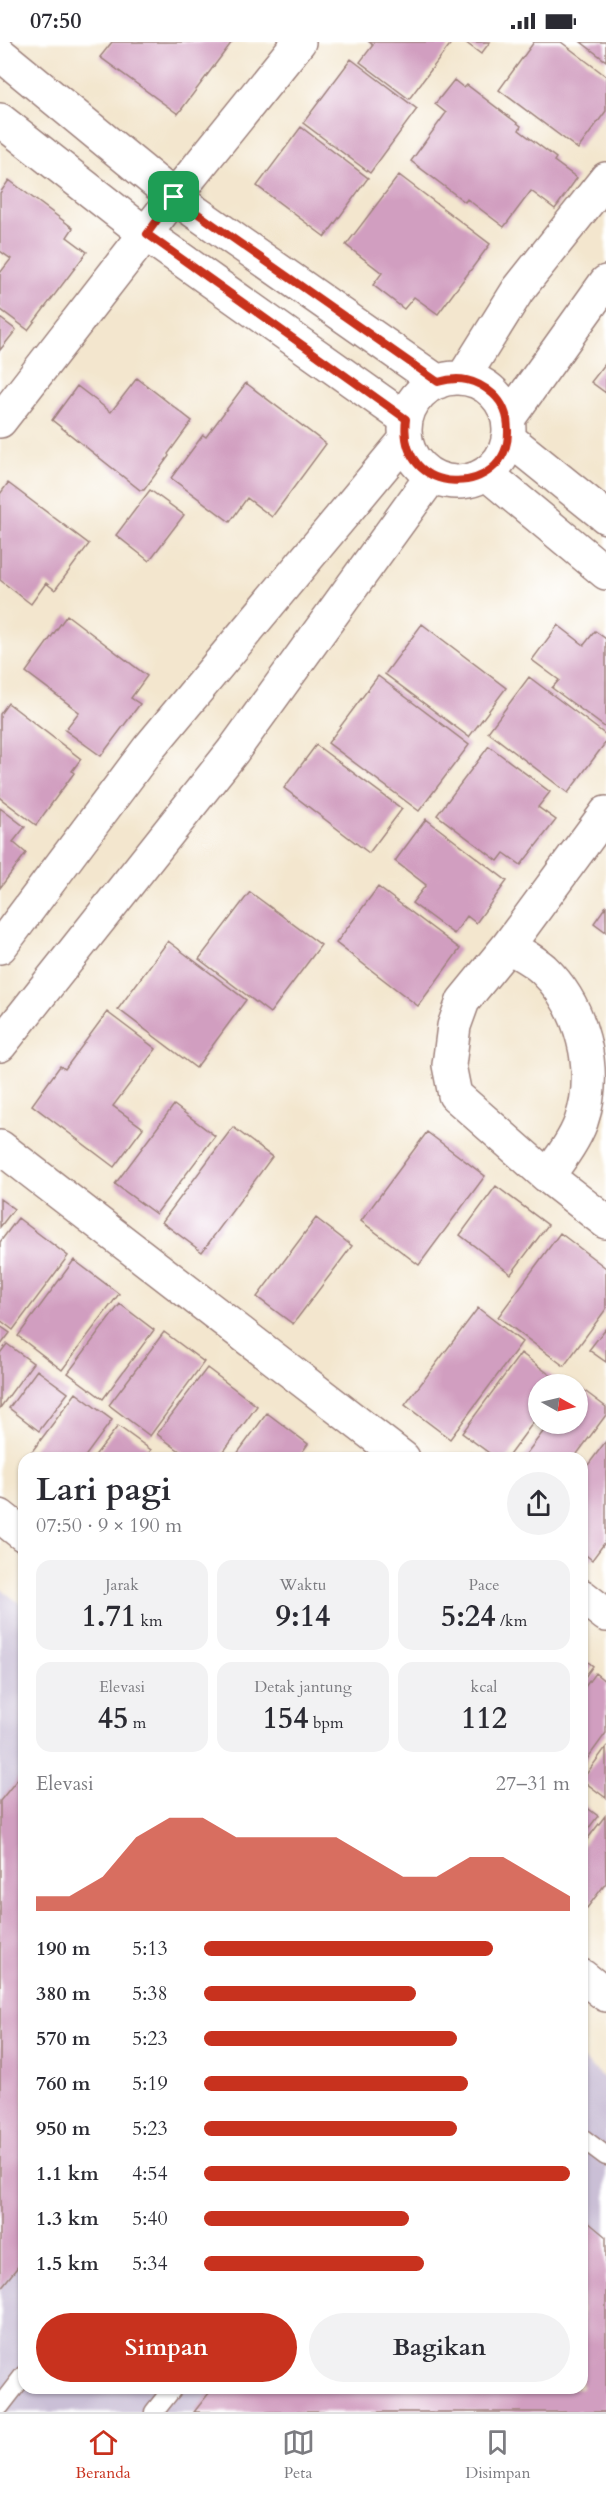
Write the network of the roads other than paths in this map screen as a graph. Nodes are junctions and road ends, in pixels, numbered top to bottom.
1 (299, 42) edge
2 (0, 54) edge
3 (0, 120) edge
4 (606, 178) edge
5 (174, 197) junction
6 (147, 234) junction
7 (606, 282) edge
8 (450, 380) junction
9 (0, 421) edge
10 (508, 428) junction
11 (406, 429) junction
12 (487, 474) junction
13 (432, 476) junction
14 (606, 517) edge
15 (606, 573) edge
16 (606, 813) edge
17 (508, 946) junction
18 (0, 947) edge
19 (0, 1045) edge
20 (0, 1147) edge
21 (547, 1176) junction
22 (606, 1222) edge
23 (395, 1452) edge
24 (0, 1516) edge
25 (18, 1530) edge
26 (588, 1601) edge
27 (606, 1615) edge
28 (588, 1981) edge
29 (606, 1995) edge
30 (588, 2143) edge
31 (606, 2157) edge
32 (18, 2383) edge
33 (168, 2394) edge
34 (0, 2406) edge
35 (154, 2412) edge

1 - 5 street
2 - 5 street
3 - 6 street
4 - 8 street
5 - 6 street
5 - 8 street
6 - 9 street
6 - 11 street
7 - 10 street
8 - 10 street
8 - 11 street
10 - 12 street
10 - 14 street
11 - 13 street
11 - 18 street
12 - 13 street
12 - 15 street
13 - 19 street
16 - 17 street
17 - 21 street
17 - 21 street
20 - 23 street
21 - 22 street
24 - 25 street
26 - 27 street
28 - 29 street
30 - 31 lane
32 - 34 lane
33 - 35 lane

